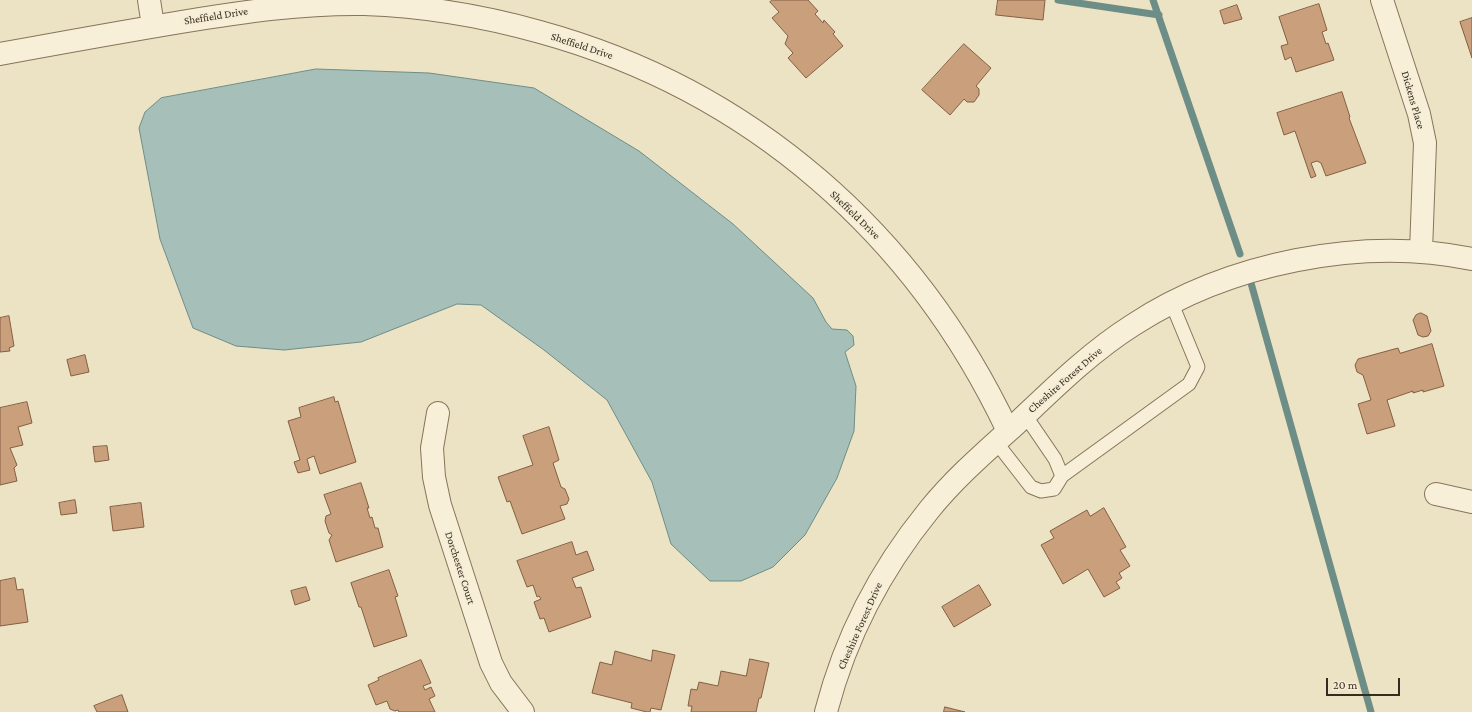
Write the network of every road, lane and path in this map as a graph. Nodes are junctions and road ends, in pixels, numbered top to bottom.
1 (149, 0) edge
2 (1382, 0) edge
3 (153, 26) junction
4 (0, 54) edge
5 (1421, 251) junction
6 (1472, 259) edge
7 (1172, 304) junction
8 (438, 412) dead end
9 (1025, 415) junction
10 (1002, 436) junction
11 (1062, 476) junction
12 (1436, 494) dead end
13 (1472, 502) edge
14 (523, 712) edge
15 (826, 712) edge

1 - 3 street
2 - 5 street, Dickens Place
3 - 4 street, Sheffield Drive
3 - 10 street, Sheffield Drive
5 - 6 street, Cheshire Forest Drive
5 - 7 street, Cheshire Forest Drive
7 - 9 street, Cheshire Forest Drive
7 - 11 lane
8 - 14 street, Dorchester Court
9 - 10 street, Cheshire Forest Drive
9 - 11 lane
10 - 11 lane
10 - 15 street, Cheshire Forest Drive
12 - 13 street

